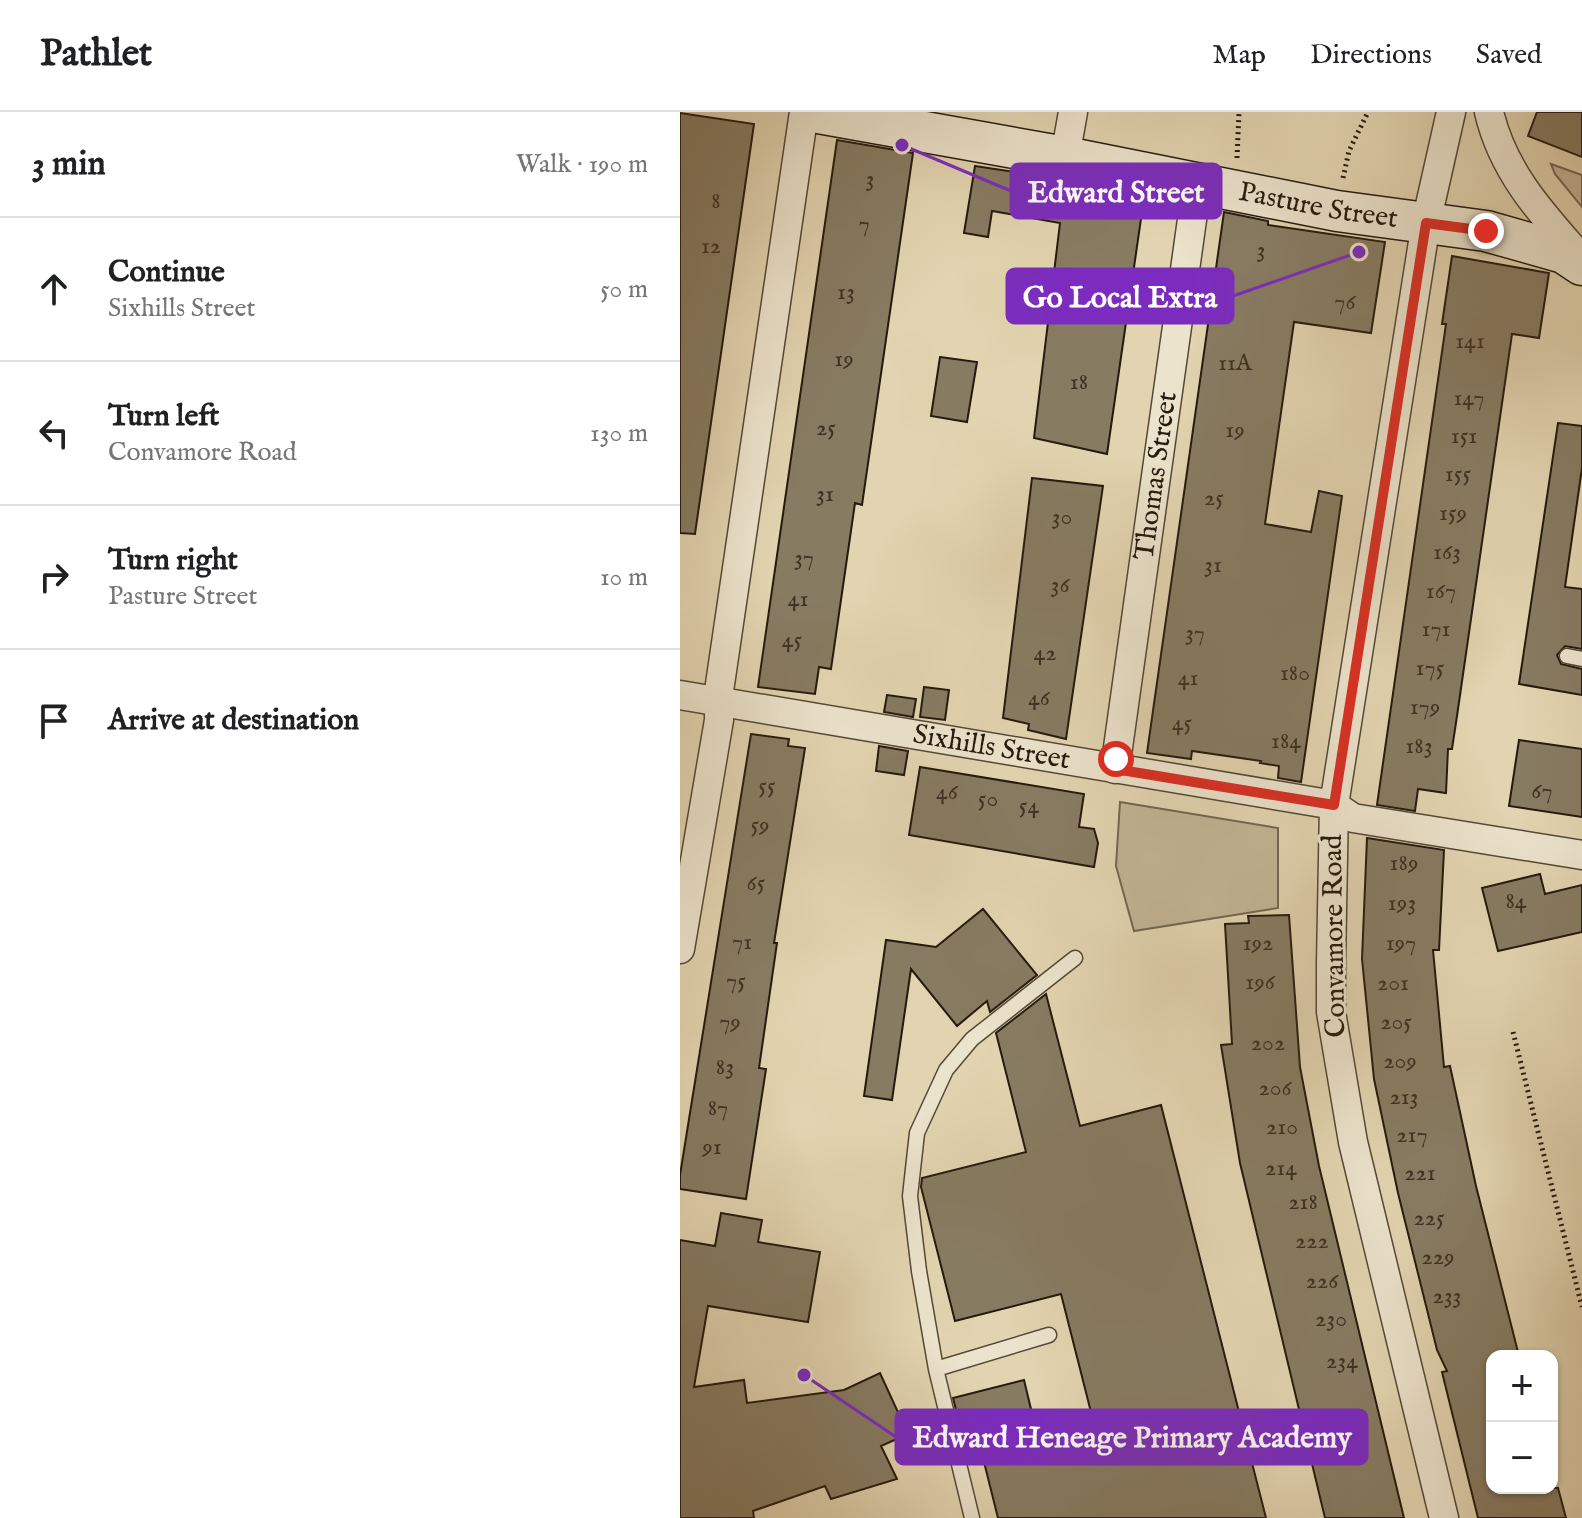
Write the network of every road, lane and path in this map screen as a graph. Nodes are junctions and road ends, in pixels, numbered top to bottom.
1 (804, 112) edge
2 (813, 112) edge
3 (1073, 112) edge
4 (1239, 112) edge
5 (1368, 112) edge
6 (1451, 112) edge
7 (1489, 112) edge
8 (1065, 157) junction
9 (1197, 184) junction
10 (1236, 191) junction
11 (1337, 211) junction
12 (1426, 223) junction
13 (1582, 258) edge
14 (1582, 265) edge
15 (680, 695) edge
16 (719, 701) junction
17 (1115, 769) junction
18 (1334, 805) junction
19 (1582, 855) edge
20 (680, 949) edge
21 (1075, 958) dead end
22 (1513, 1032) dead end
23 (1582, 1307) edge
24 (1049, 1335) dead end
25 (936, 1369) junction
26 (972, 1518) edge
27 (1444, 1518) edge

1 - 16 street
2 - 8 street, Pasture Street
3 - 8 street
4 - 10 path
5 - 11 path
6 - 12 street, Convamore Road
7 - 13 street
8 - 9 street, Pasture Street
9 - 10 street, Pasture Street
9 - 17 street, Thomas Street
10 - 11 street, Pasture Street
11 - 12 street, Pasture Street
12 - 14 street, Pasture Street
12 - 18 street, Convamore Road
15 - 16 street, Sixhills Street
16 - 17 street, Sixhills Street
16 - 20 street
17 - 18 street, Sixhills Street
18 - 19 street, Sixhills Street
18 - 27 street, Convamore Road
21 - 25 lane
22 - 23 path
24 - 25 lane
25 - 26 lane

